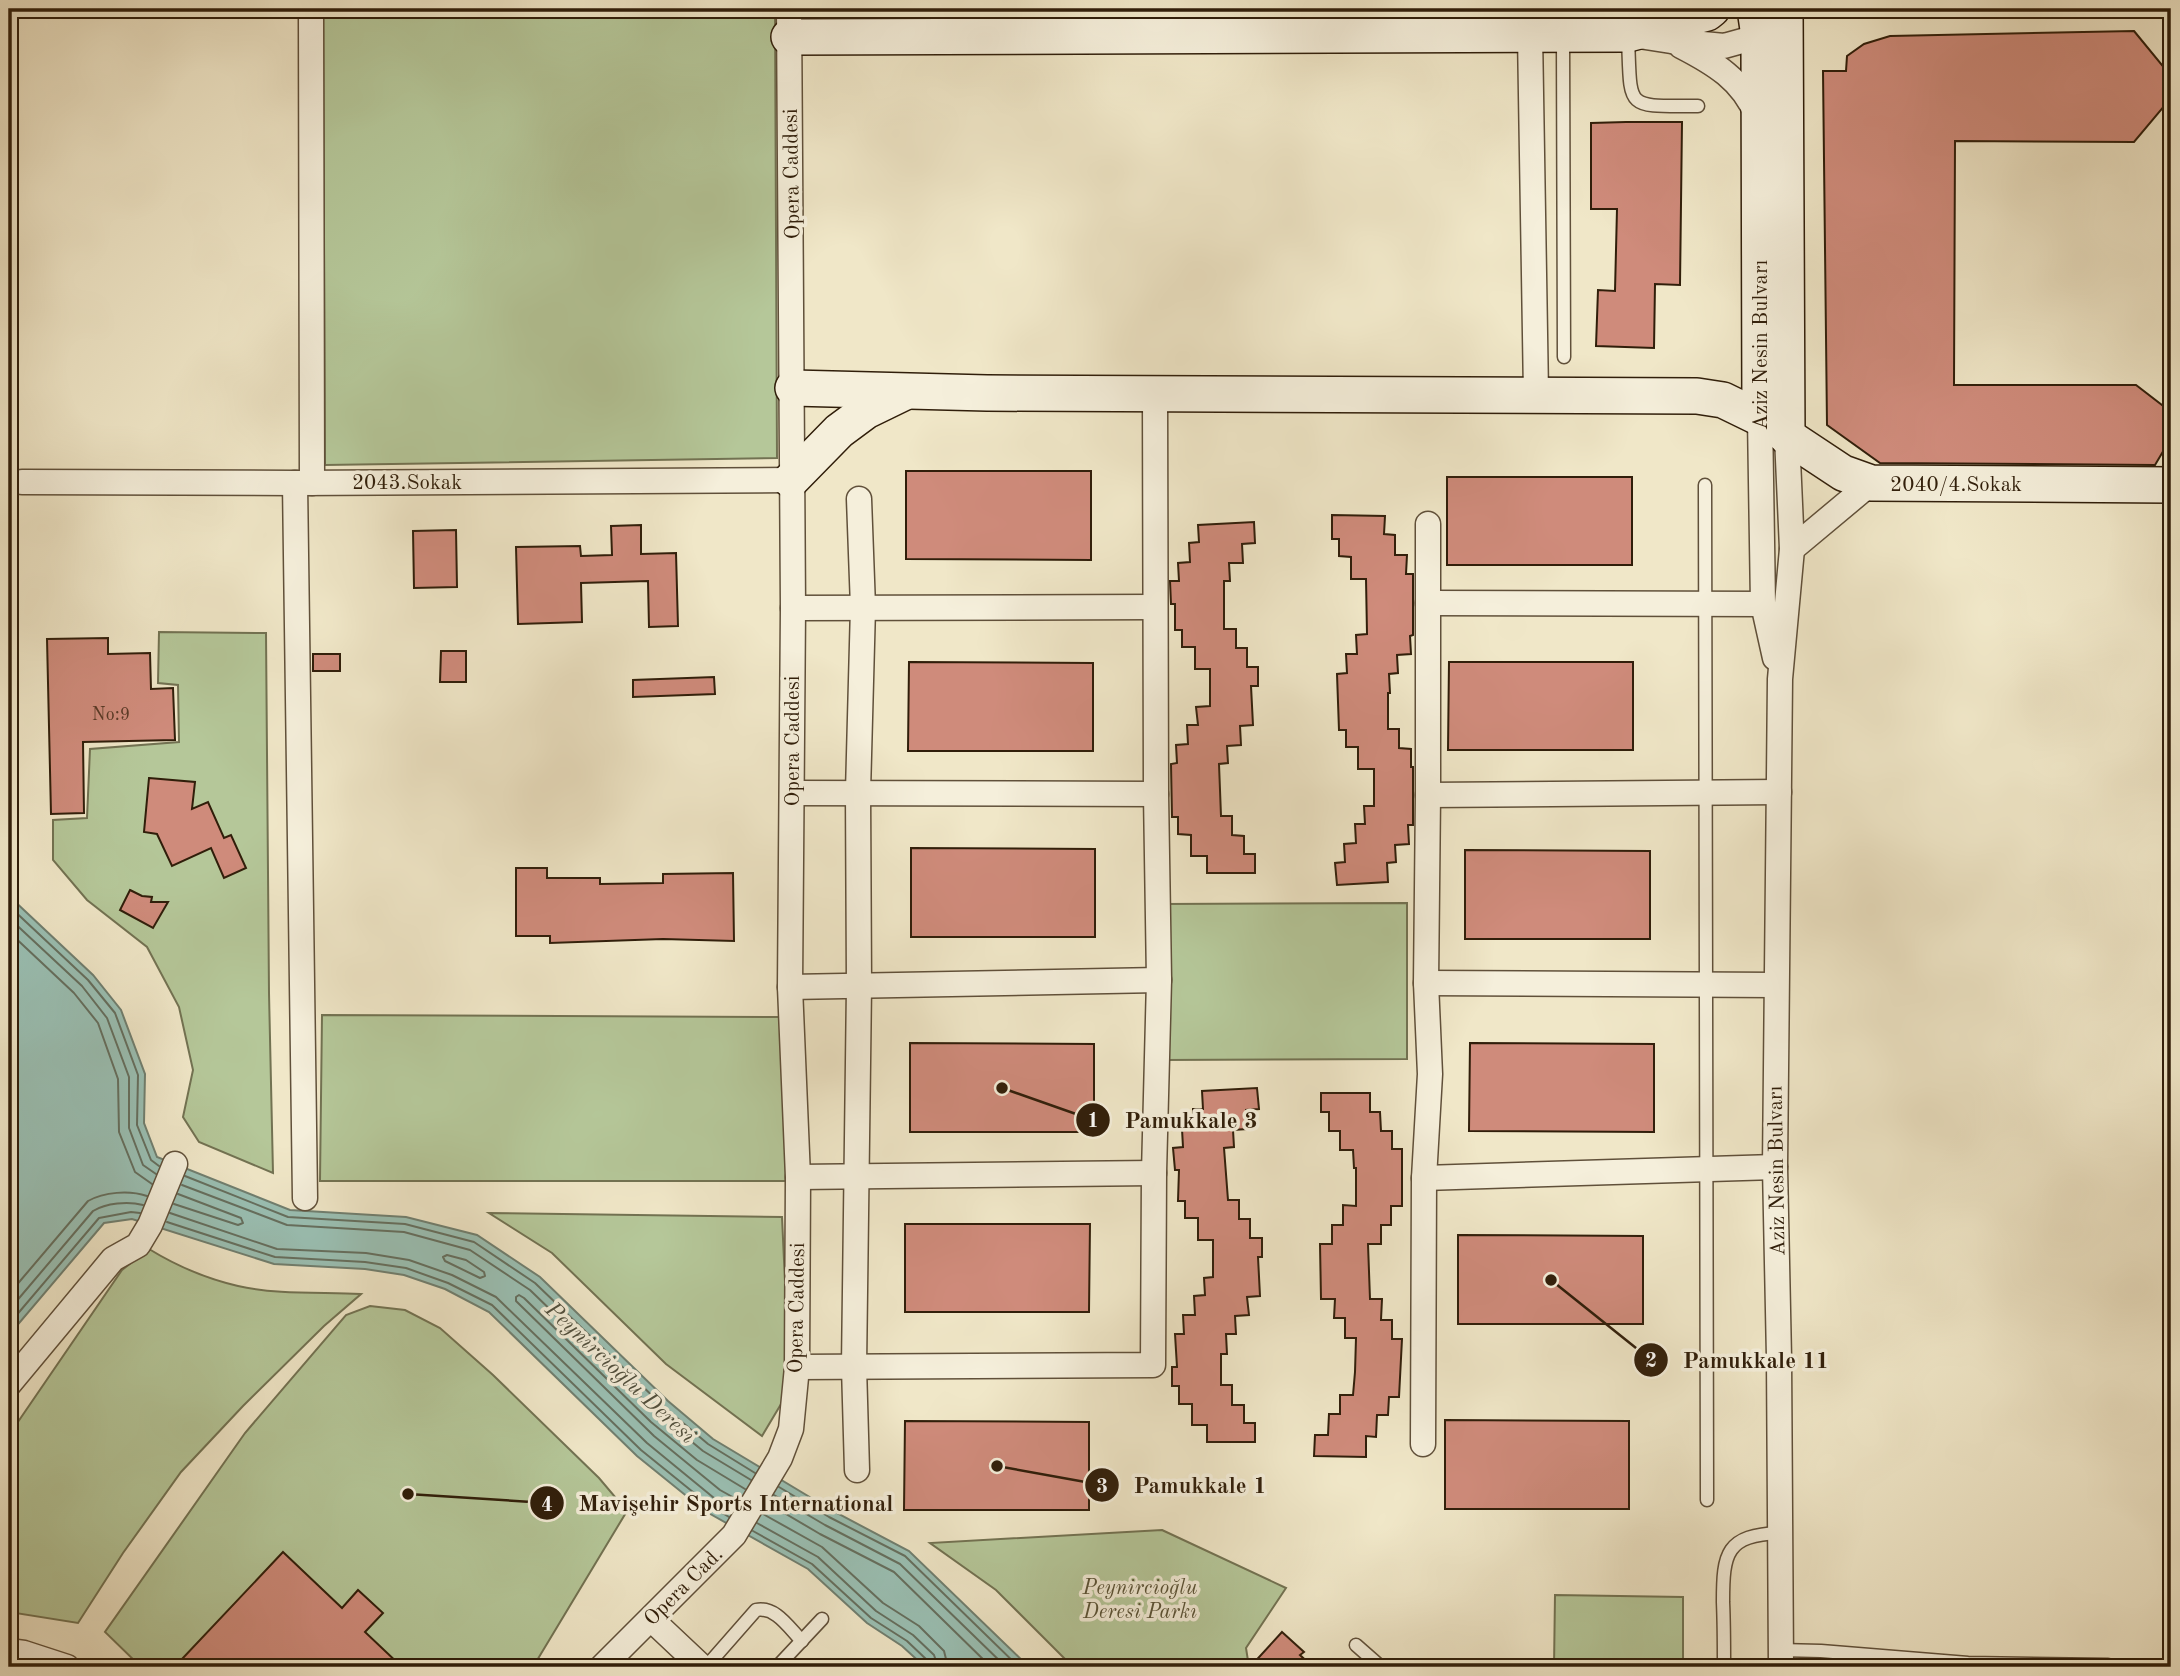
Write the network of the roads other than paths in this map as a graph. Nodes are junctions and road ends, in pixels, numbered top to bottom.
1 (311, 9) edge
2 (1421, 9) edge
3 (1712, 9) edge
4 (1771, 21) edge
5 (789, 23) edge
6 (1448, 34) junction
7 (1547, 34) junction
8 (1628, 34) junction
9 (1671, 41) junction
10 (1698, 106) dead end
11 (1759, 121) junction
12 (1564, 357) dead end
13 (793, 388) junction
14 (907, 391) junction
15 (1155, 393) junction
16 (1536, 394) junction
17 (1774, 427) junction
18 (791, 480) junction
19 (22, 482) dead end
20 (303, 483) junction
21 (1871, 483) junction
22 (1704, 485) dead end
23 (2171, 485) edge
24 (859, 499) dead end
25 (1428, 524) dead end
26 (1793, 549) junction
27 (1428, 603) junction
28 (1705, 604) junction
29 (1763, 604) junction
30 (863, 607) junction
31 (1155, 607) junction
32 (793, 608) junction
33 (1780, 679) junction
34 (858, 792) junction
35 (1705, 792) junction
36 (1779, 792) junction
37 (792, 793) junction
38 (1156, 794) junction
39 (1428, 795) junction
40 (1159, 981) junction
41 (1426, 983) junction
42 (1706, 984) junction
43 (1776, 985) junction
44 (859, 986) junction
45 (790, 987) junction
46 (175, 1164) dead end
47 (1775, 1167) junction
48 (1706, 1169) junction
49 (1154, 1173) junction
50 (858, 1176) junction
51 (798, 1177) junction
52 (1424, 1178) junction
53 (305, 1198) dead end
54 (797, 1367) junction
55 (855, 1367) junction
56 (9, 1384) edge
57 (1423, 1444) dead end
58 (857, 1470) dead end
59 (1707, 1500) dead end
60 (1780, 1533) junction
61 (734, 1535) joint
62 (651, 1619) junction
63 (822, 1619) dead end
64 (802, 1641) junction
65 (1356, 1645) dead end
66 (9, 1651) edge
67 (1780, 1662) edge
68 (2108, 1665) dead end
69 (66, 1667) edge
70 (602, 1667) edge
71 (704, 1667) edge
72 (777, 1667) edge
73 (1381, 1667) edge
74 (1724, 1667) edge

1 - 20 street
2 - 6 street
3 - 8 street
4 - 9 street
4 - 11 street, Aziz Nesin Bulvarı
4 - 17 street, Aziz Nesin Bulvarı
5 - 6 street
5 - 13 street, Opera Caddesi
6 - 7 street
7 - 8 street
7 - 12 lane
7 - 16 street
8 - 9 street
8 - 10 lane
9 - 11 street
11 - 17 street, Aziz Nesin Bulvarı
13 - 14 street, 2040/4.Sokak
13 - 18 street, Opera Caddesi
14 - 15 street, 2040/4.Sokak
14 - 18 street
15 - 16 street, 2040/4.Sokak
15 - 31 street
16 - 17 street, 2040/4.Sokak
17 - 21 street, 2040/4.Sokak
17 - 26 street, Aziz Nesin Bulvarı
17 - 29 street, Aziz Nesin Bulvarı
18 - 20 street, 2043.Sokak
18 - 32 street, Opera Caddesi
19 - 20 street, 2043.Sokak
20 - 53 street
21 - 23 street, 2040/4.Sokak
21 - 26 street
22 - 28 lane
24 - 30 street
25 - 27 street
26 - 33 street, Aziz Nesin Bulvarı
27 - 28 street
27 - 39 street
28 - 29 street
28 - 35 lane
29 - 33 street, Aziz Nesin Bulvarı
30 - 31 street
30 - 32 street
30 - 34 street
31 - 38 street
32 - 37 street, Opera Caddesi
33 - 36 street, Aziz Nesin Bulvarı
34 - 37 street
34 - 38 street
34 - 44 street
35 - 36 street
35 - 39 street
35 - 42 lane
36 - 43 street, Aziz Nesin Bulvarı
37 - 45 street, Opera Caddesi
38 - 40 street
39 - 41 street
40 - 44 street
40 - 49 street
41 - 42 street
41 - 52 street
42 - 43 street
42 - 48 lane
43 - 47 street, Aziz Nesin Bulvarı
44 - 45 street
44 - 50 street
45 - 51 street, Opera Caddesi
46 - 56 street
47 - 48 street
47 - 60 street, Aziz Nesin Bulvarı
48 - 52 street
48 - 59 lane
49 - 50 street
49 - 55 street
50 - 51 street
50 - 55 street
51 - 54 street, Opera Caddesi
52 - 57 street
54 - 55 street
54 - 61 street, Opera Caddesi
55 - 58 street
60 - 67 street, Aziz Nesin Bulvarı
60 - 74 lane
61 - 62 street, Opera Cad.
62 - 70 street, Opera Cad.
62 - 71 street
63 - 64 lane
64 - 71 lane
64 - 72 lane
65 - 73 lane
66 - 69 street
67 - 68 lane

